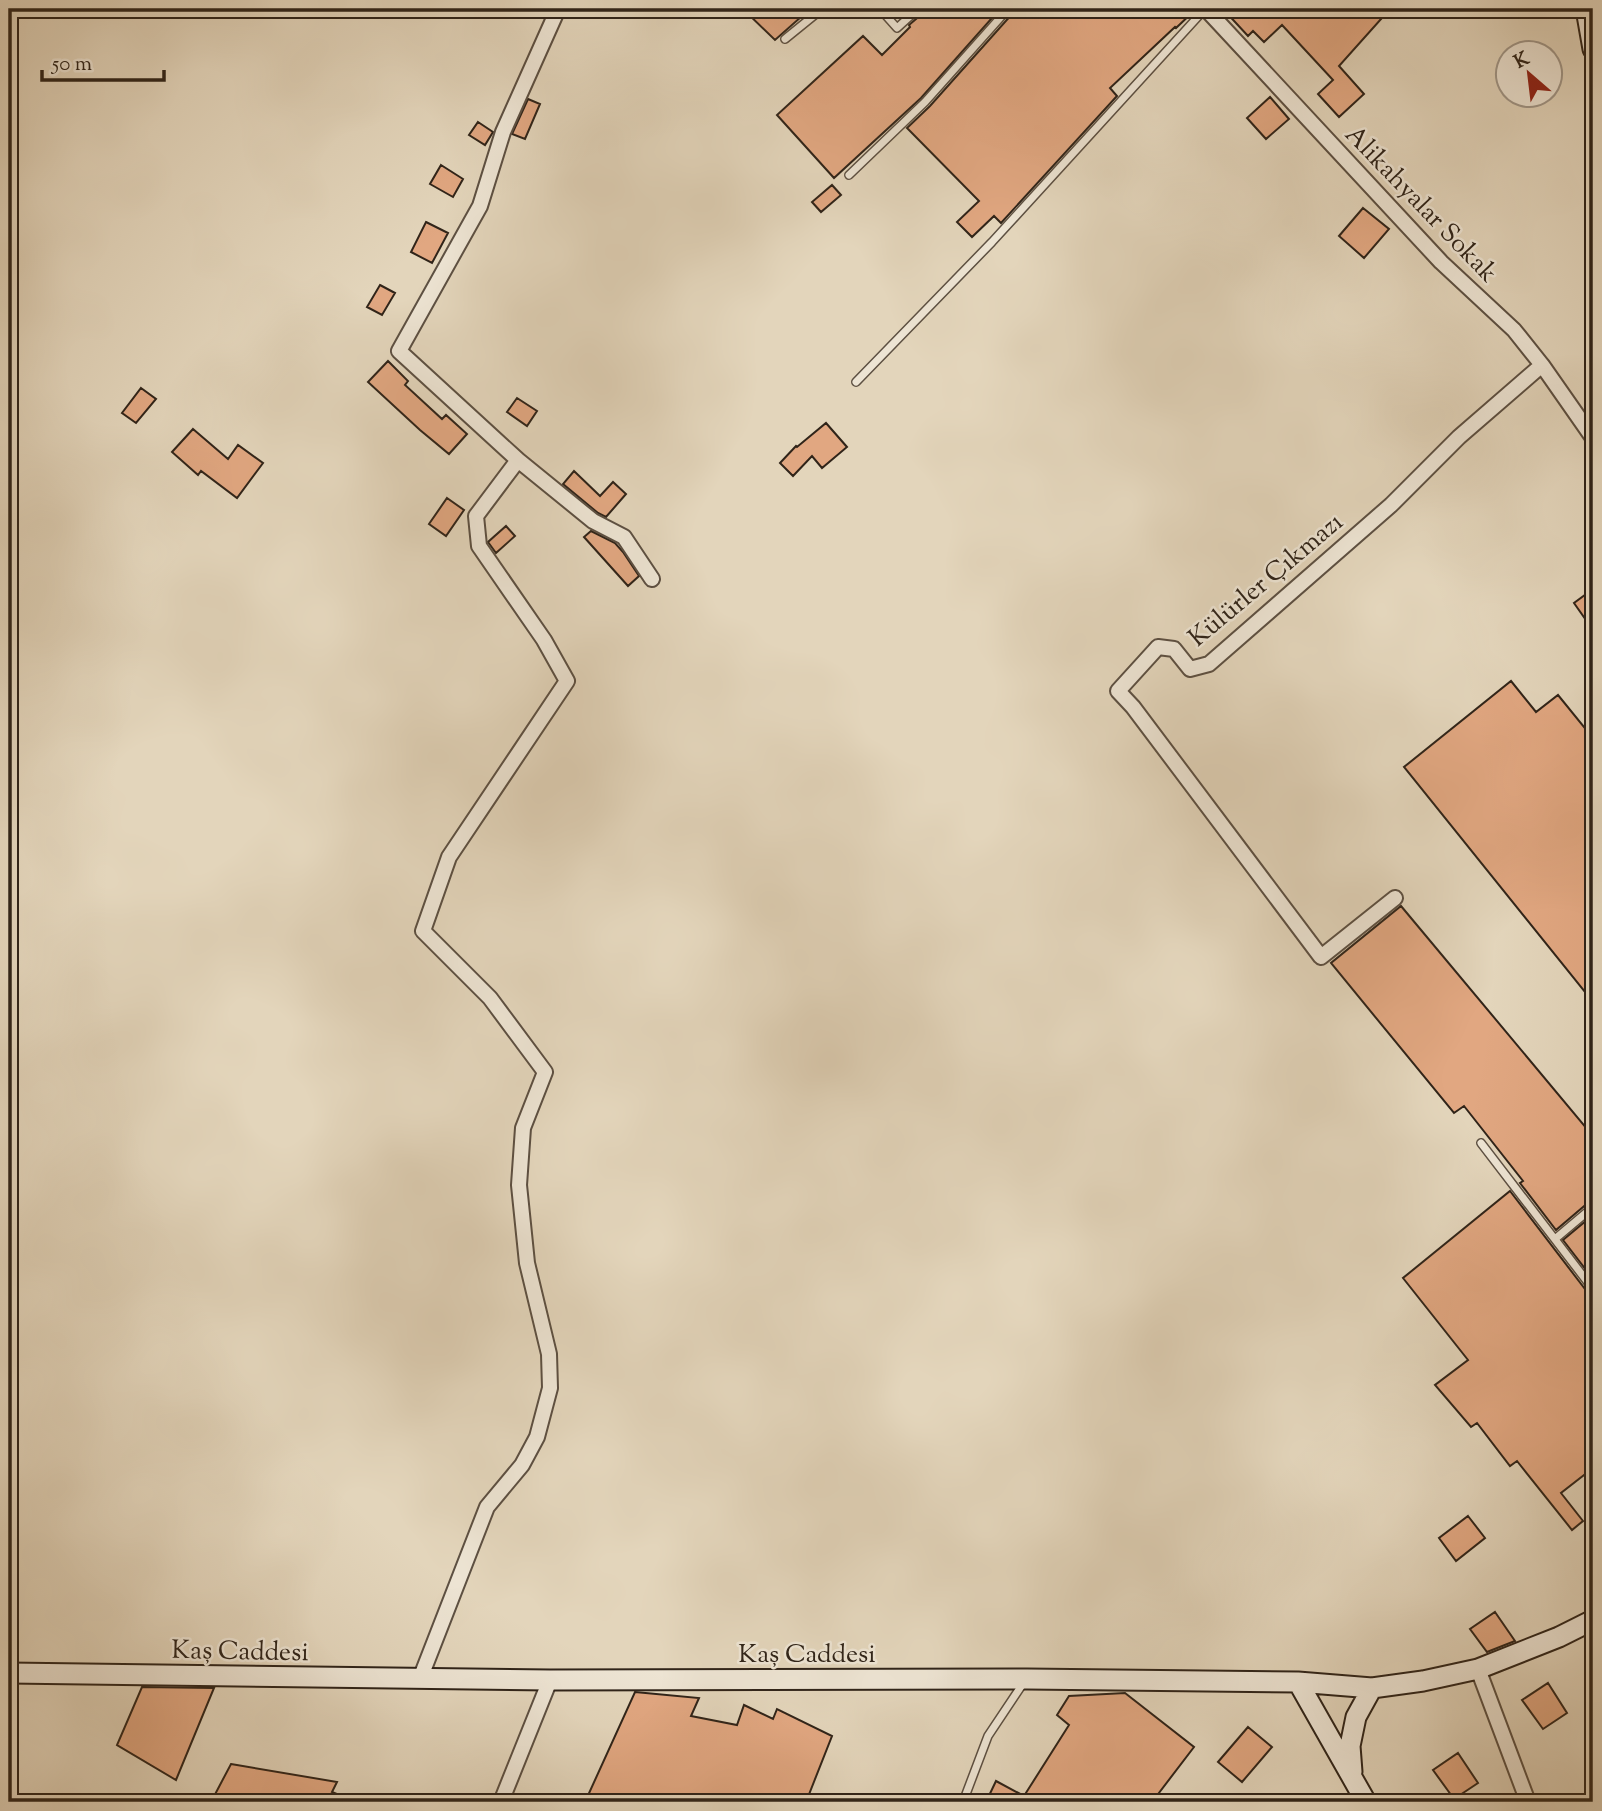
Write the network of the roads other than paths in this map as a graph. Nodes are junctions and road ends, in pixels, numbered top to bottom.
1 (558, 9) edge
2 (822, 9) edge
3 (880, 9) edge
4 (918, 9) edge
5 (1008, 9) edge
6 (1205, 9) edge
7 (1586, 9) edge
8 (785, 39) dead end
9 (1593, 49) edge
10 (849, 175) dead end
11 (1542, 365) junction
12 (856, 382) dead end
13 (1593, 438) edge
14 (518, 460) junction
15 (652, 579) dead end
16 (1395, 898) dead end
17 (1481, 1143) dead end
18 (1593, 1207) edge
19 (1555, 1239) junction
20 (1593, 1289) edge
21 (1593, 1620) edge
22 (1478, 1669) junction
23 (9, 1673) edge
24 (420, 1679) junction
25 (550, 1679) junction
26 (1027, 1679) junction
27 (1298, 1682) junction
28 (1372, 1688) junction
29 (1353, 1780) junction
30 (500, 1802) edge
31 (963, 1802) edge
32 (1366, 1802) edge
33 (1528, 1802) edge

1 - 14 street
2 - 8 lane
3 - 4 lane
5 - 10 lane
6 - 11 street, Alikahyalar Sokak
6 - 12 lane
7 - 9 street
11 - 13 street, Alikahyalar Sokak
11 - 16 street, Külürler Çıkmazı
14 - 15 street
14 - 24 street
17 - 19 lane
18 - 19 lane
19 - 20 lane
21 - 22 street, Kaş Caddesi
22 - 28 street, Kaş Caddesi
22 - 33 street
23 - 24 street, Kaş Caddesi
24 - 25 street, Kaş Caddesi
25 - 26 street, Kaş Caddesi
25 - 30 street
26 - 27 street, Kaş Caddesi
26 - 31 lane
27 - 28 street, Kaş Caddesi
27 - 29 street
28 - 29 street
29 - 32 street

